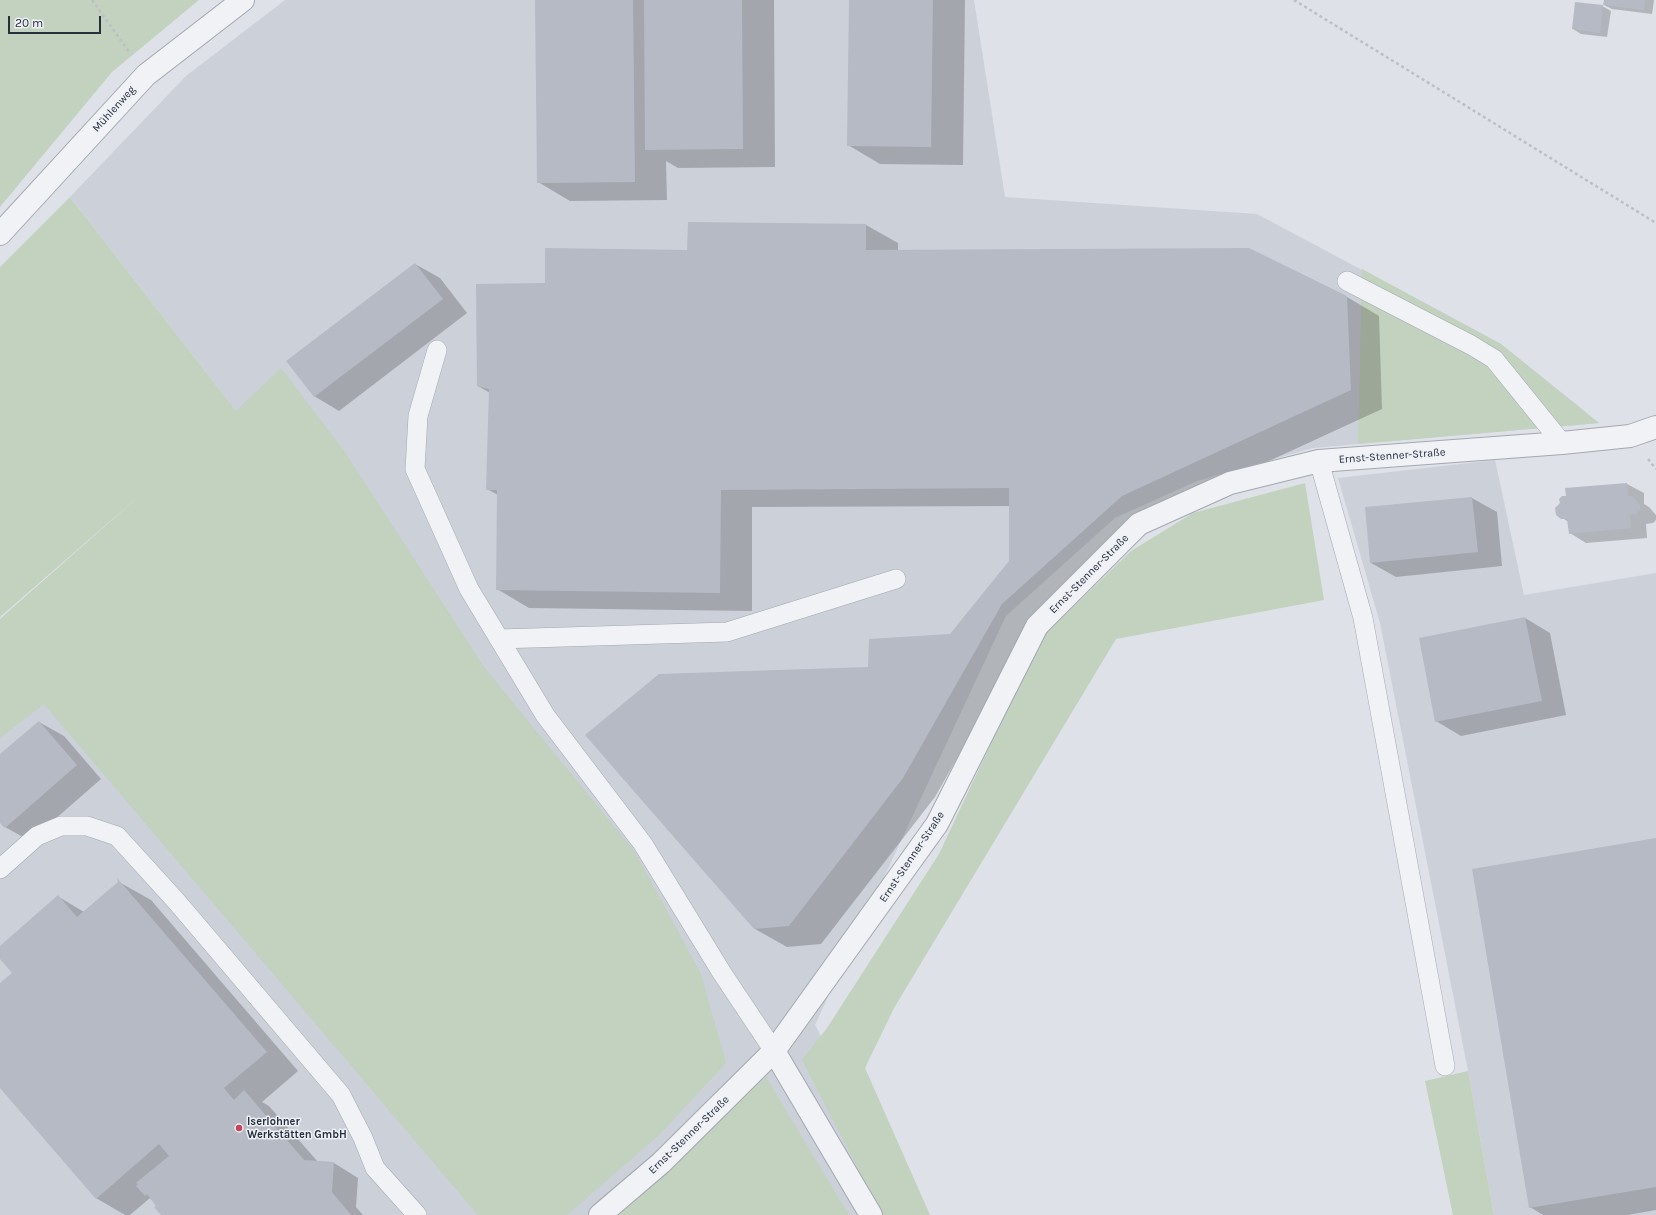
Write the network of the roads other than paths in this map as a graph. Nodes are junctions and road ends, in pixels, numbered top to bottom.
1 (243, 0) edge
2 (0, 234) edge
3 (1347, 281) dead end
4 (437, 350) dead end
5 (1656, 427) edge
6 (1562, 443) junction
7 (1320, 461) junction
8 (896, 579) dead end
9 (499, 639) junction
10 (0, 868) edge
11 (774, 1051) junction
12 (1445, 1066) dead end
13 (417, 1215) edge
14 (600, 1215) edge
15 (871, 1215) edge

1 - 2 street, Mühlenweg
3 - 6 lane
4 - 9 lane
5 - 6 street, Ernst-Stenner-Straße
6 - 7 street, Ernst-Stenner-Straße
7 - 11 street, Ernst-Stenner-Straße
7 - 12 lane
8 - 9 lane
9 - 11 lane
10 - 13 lane
11 - 14 street, Ernst-Stenner-Straße
11 - 15 street

